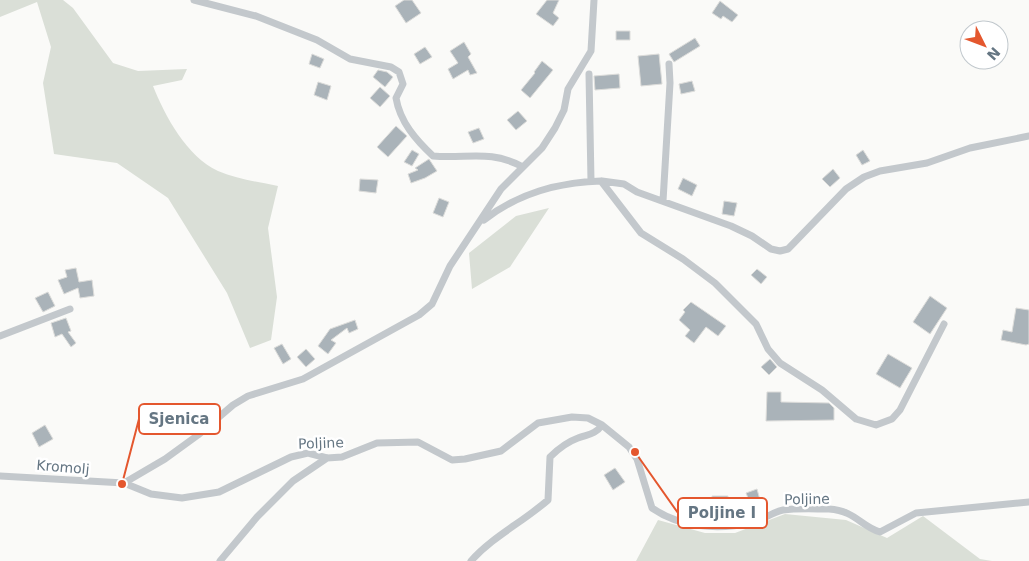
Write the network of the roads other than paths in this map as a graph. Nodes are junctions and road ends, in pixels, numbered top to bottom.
1 (194, 0) edge
2 (594, 0) edge
3 (669, 64) dead end
4 (589, 74) dead end
5 (1029, 136) edge
6 (523, 167) junction
7 (591, 181) junction
8 (601, 181) junction
9 (663, 201) junction
10 (481, 223) junction
11 (70, 309) dead end
12 (944, 324) dead end
13 (0, 336) edge
14 (602, 425) junction
15 (327, 458) junction
16 (0, 476) edge
17 (124, 483) junction
18 (1029, 502) edge
19 (220, 561) edge
20 (471, 561) edge

1 - 6 street
2 - 6 street
3 - 9 street
4 - 7 street
5 - 9 street
6 - 10 street
7 - 8 street
7 - 10 street
8 - 9 street
8 - 12 street
10 - 17 street
11 - 13 street
14 - 15 street, Poljine
14 - 18 street, Poljine
14 - 20 street
15 - 17 street, Poljine
15 - 19 street
16 - 17 street, Kromolj

